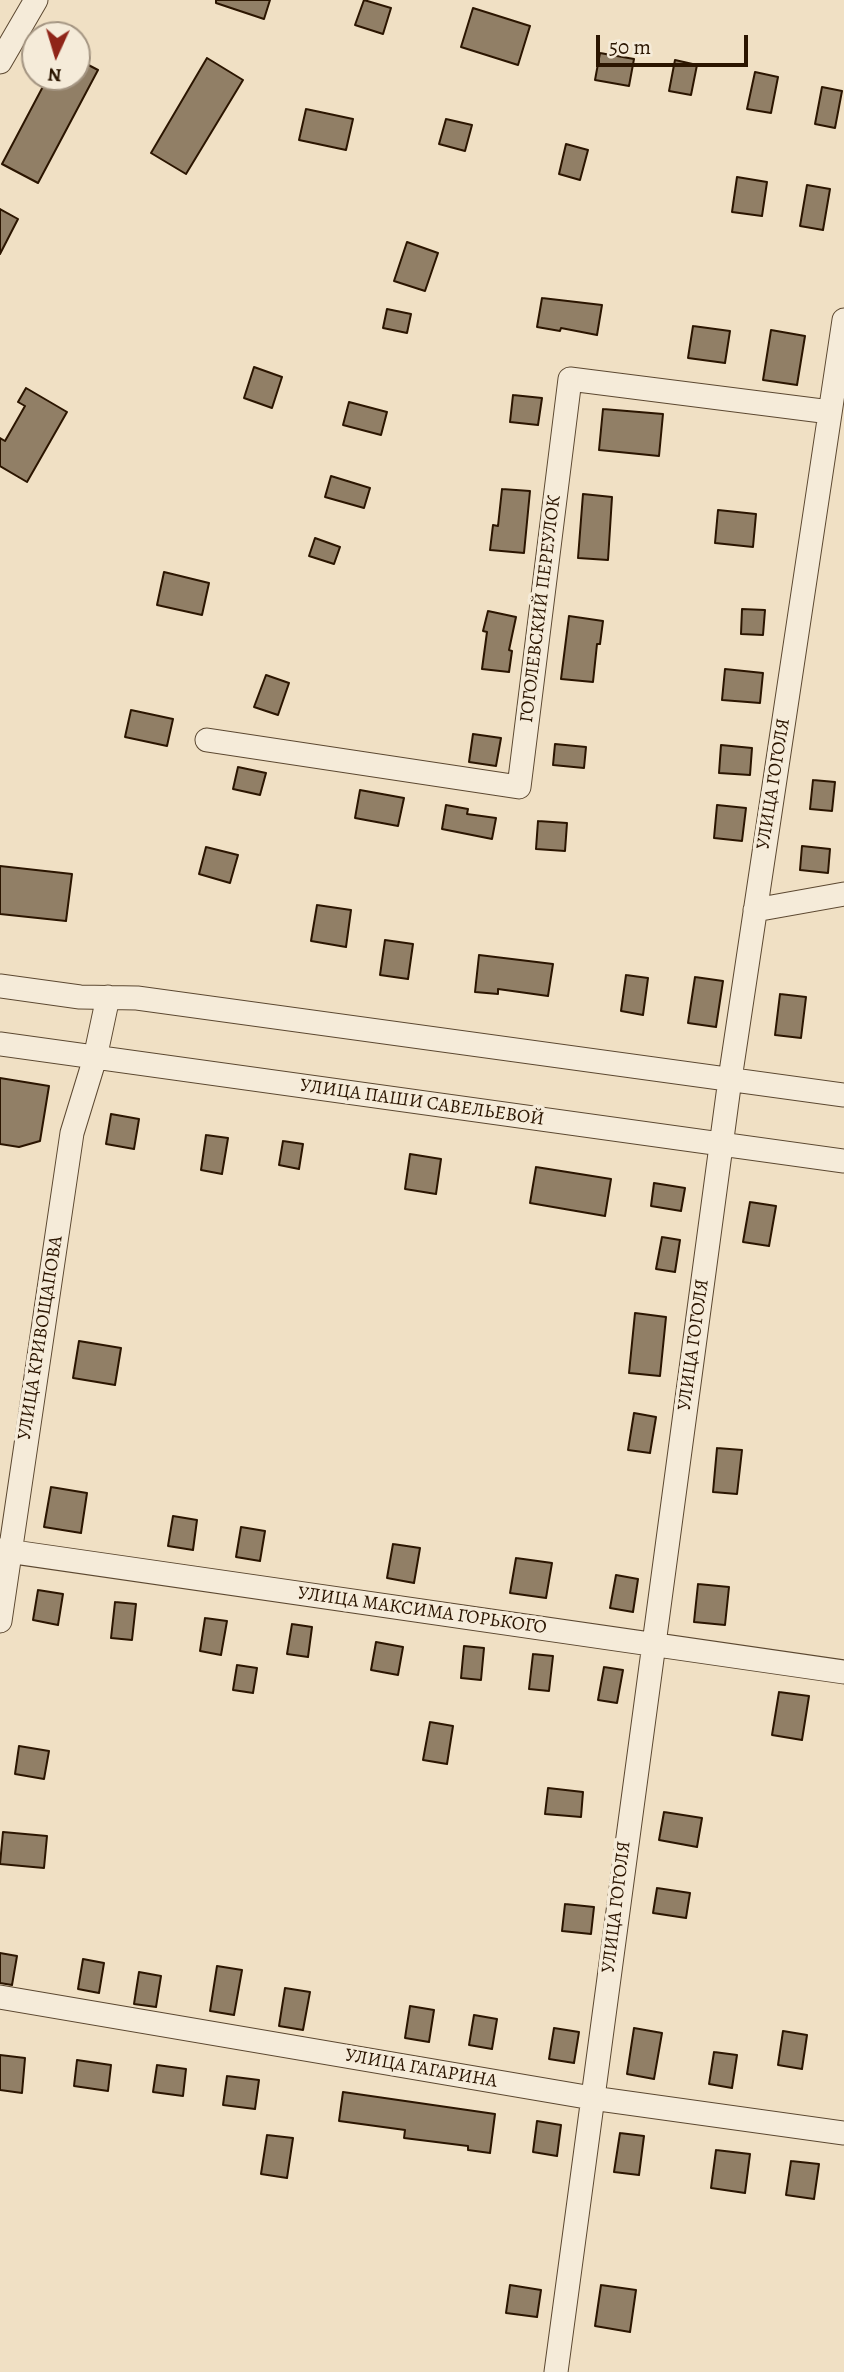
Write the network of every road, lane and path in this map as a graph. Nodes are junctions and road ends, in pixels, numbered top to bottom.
1 (36, 0) edge
2 (0, 62) edge
3 (844, 320) edge
4 (830, 412) junction
5 (207, 740) dead end
6 (844, 894) edge
7 (755, 911) junction
8 (0, 986) edge
9 (108, 998) junction
10 (0, 1044) edge
11 (95, 1058) junction
12 (730, 1079) junction
13 (844, 1095) edge
14 (721, 1144) junction
15 (844, 1161) edge
16 (5, 1551) edge
17 (0, 1621) edge
18 (652, 1645) junction
19 (844, 1672) edge
20 (0, 1997) edge
21 (592, 2098) junction
22 (844, 2133) edge
23 (556, 2372) edge

1 - 2 street
3 - 4 street, УЛИЦА ГОГОЛЯ
4 - 5 street, ГОГОЛЕВСКИЙ ПЕРЕУЛОК
4 - 7 street, УЛИЦА ГОГОЛЯ
6 - 7 street
7 - 12 street, УЛИЦА ГОГОЛЯ
8 - 9 street
9 - 11 street, УЛИЦА КРИВОЩАПОВА
9 - 12 street
10 - 11 street, УЛИЦА ПАШИ САВЕЛЬЕВОЙ
11 - 14 street, УЛИЦА ПАШИ САВЕЛЬЕВОЙ
11 - 16 street, УЛИЦА КРИВОЩАПОВА
12 - 13 street
12 - 14 street, УЛИЦА ГОГОЛЯ
14 - 15 street, УЛИЦА ПАШИ САВЕЛЬЕВОЙ
14 - 18 street, УЛИЦА ГОГОЛЯ
16 - 17 street, УЛИЦА КРИВОЩАПОВА
16 - 18 street, УЛИЦА МАКСИМА ГОРЬКОГО
18 - 19 street, УЛИЦА МАКСИМА ГОРЬКОГО
18 - 21 street, УЛИЦА ГОГОЛЯ
20 - 21 street, УЛИЦА ГАГАРИНА
21 - 22 street, УЛИЦА ГАГАРИНА
21 - 23 street, УЛИЦА ГОГОЛЯ

